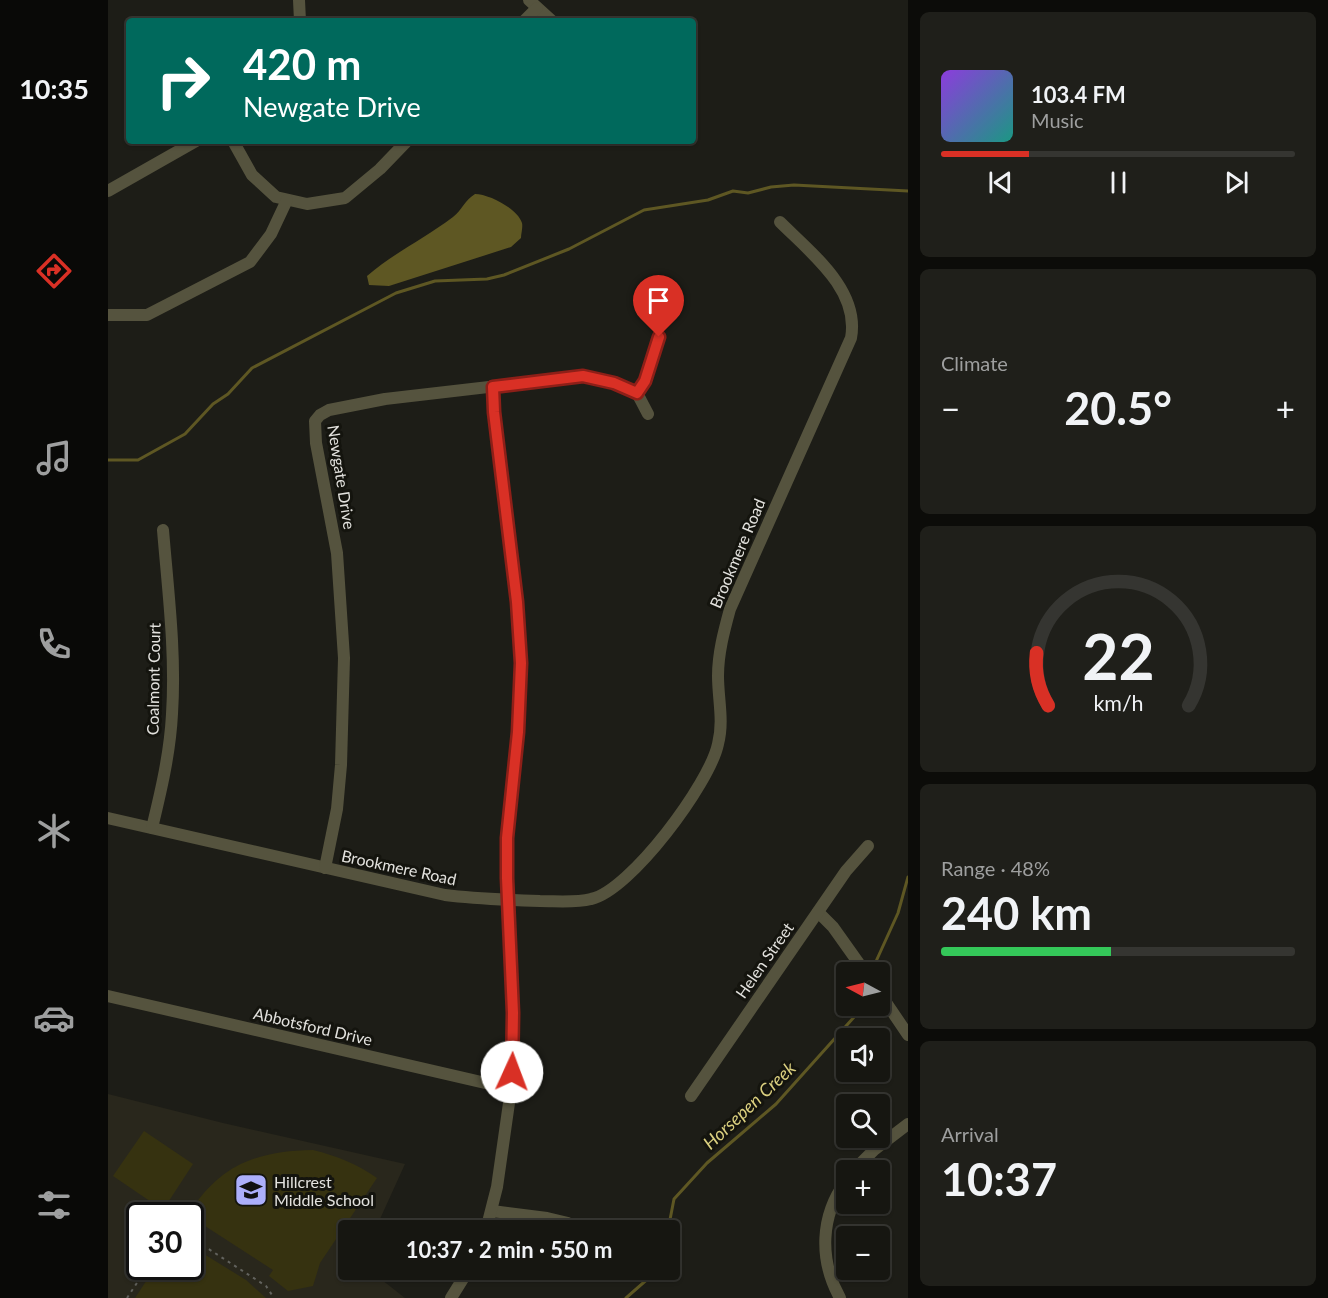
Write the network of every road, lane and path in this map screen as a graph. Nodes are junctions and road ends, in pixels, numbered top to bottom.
1 (299, 0) edge
2 (533, 4) edge
3 (300, 18) edge
4 (526, 18) edge
5 (549, 18) edge
6 (191, 144) edge
7 (235, 144) edge
8 (404, 144) edge
9 (108, 191) edge
10 (287, 200) junction
11 (780, 222) dead end
12 (108, 315) edge
13 (659, 337) dead end
14 (493, 387) junction
15 (637, 393) junction
16 (648, 414) dead end
17 (163, 530) dead end
18 (108, 818) edge
19 (152, 828) junction
20 (868, 846) dead end
21 (325, 868) junction
22 (508, 900) junction
23 (818, 912) junction
24 (859, 962) edge
25 (108, 996) edge
26 (890, 1008) edge
27 (908, 1035) edge
28 (511, 1089) junction
29 (691, 1096) dead end
30 (908, 1124) edge
31 (864, 1160) edge
32 (836, 1199) edge
33 (492, 1211) junction
34 (489, 1220) edge
35 (558, 1220) edge
36 (204, 1247) edge
37 (139, 1280) edge
38 (462, 1280) edge
39 (127, 1298) edge
40 (274, 1298) edge
41 (451, 1298) edge
42 (840, 1298) edge

1 - 3 street
2 - 4 street
2 - 5 street
6 - 9 street
7 - 10 street
8 - 10 street
10 - 12 street
11 - 22 street, Brookmere Road
13 - 15 street
14 - 15 street, Newgate Drive
14 - 21 street, Newgate Drive
14 - 22 street
15 - 16 street
17 - 19 street, Coalmont Court
18 - 19 street, Brookmere Road
19 - 21 street, Brookmere Road
20 - 23 street, Helen Street
21 - 22 street, Brookmere Road
22 - 28 street
23 - 24 street
23 - 29 street, Helen Street
25 - 28 street, Abbotsford Drive
26 - 27 street
28 - 33 street
30 - 31 street
32 - 42 street
33 - 34 street
33 - 35 street
36 - 40 path
37 - 39 path
38 - 41 street

